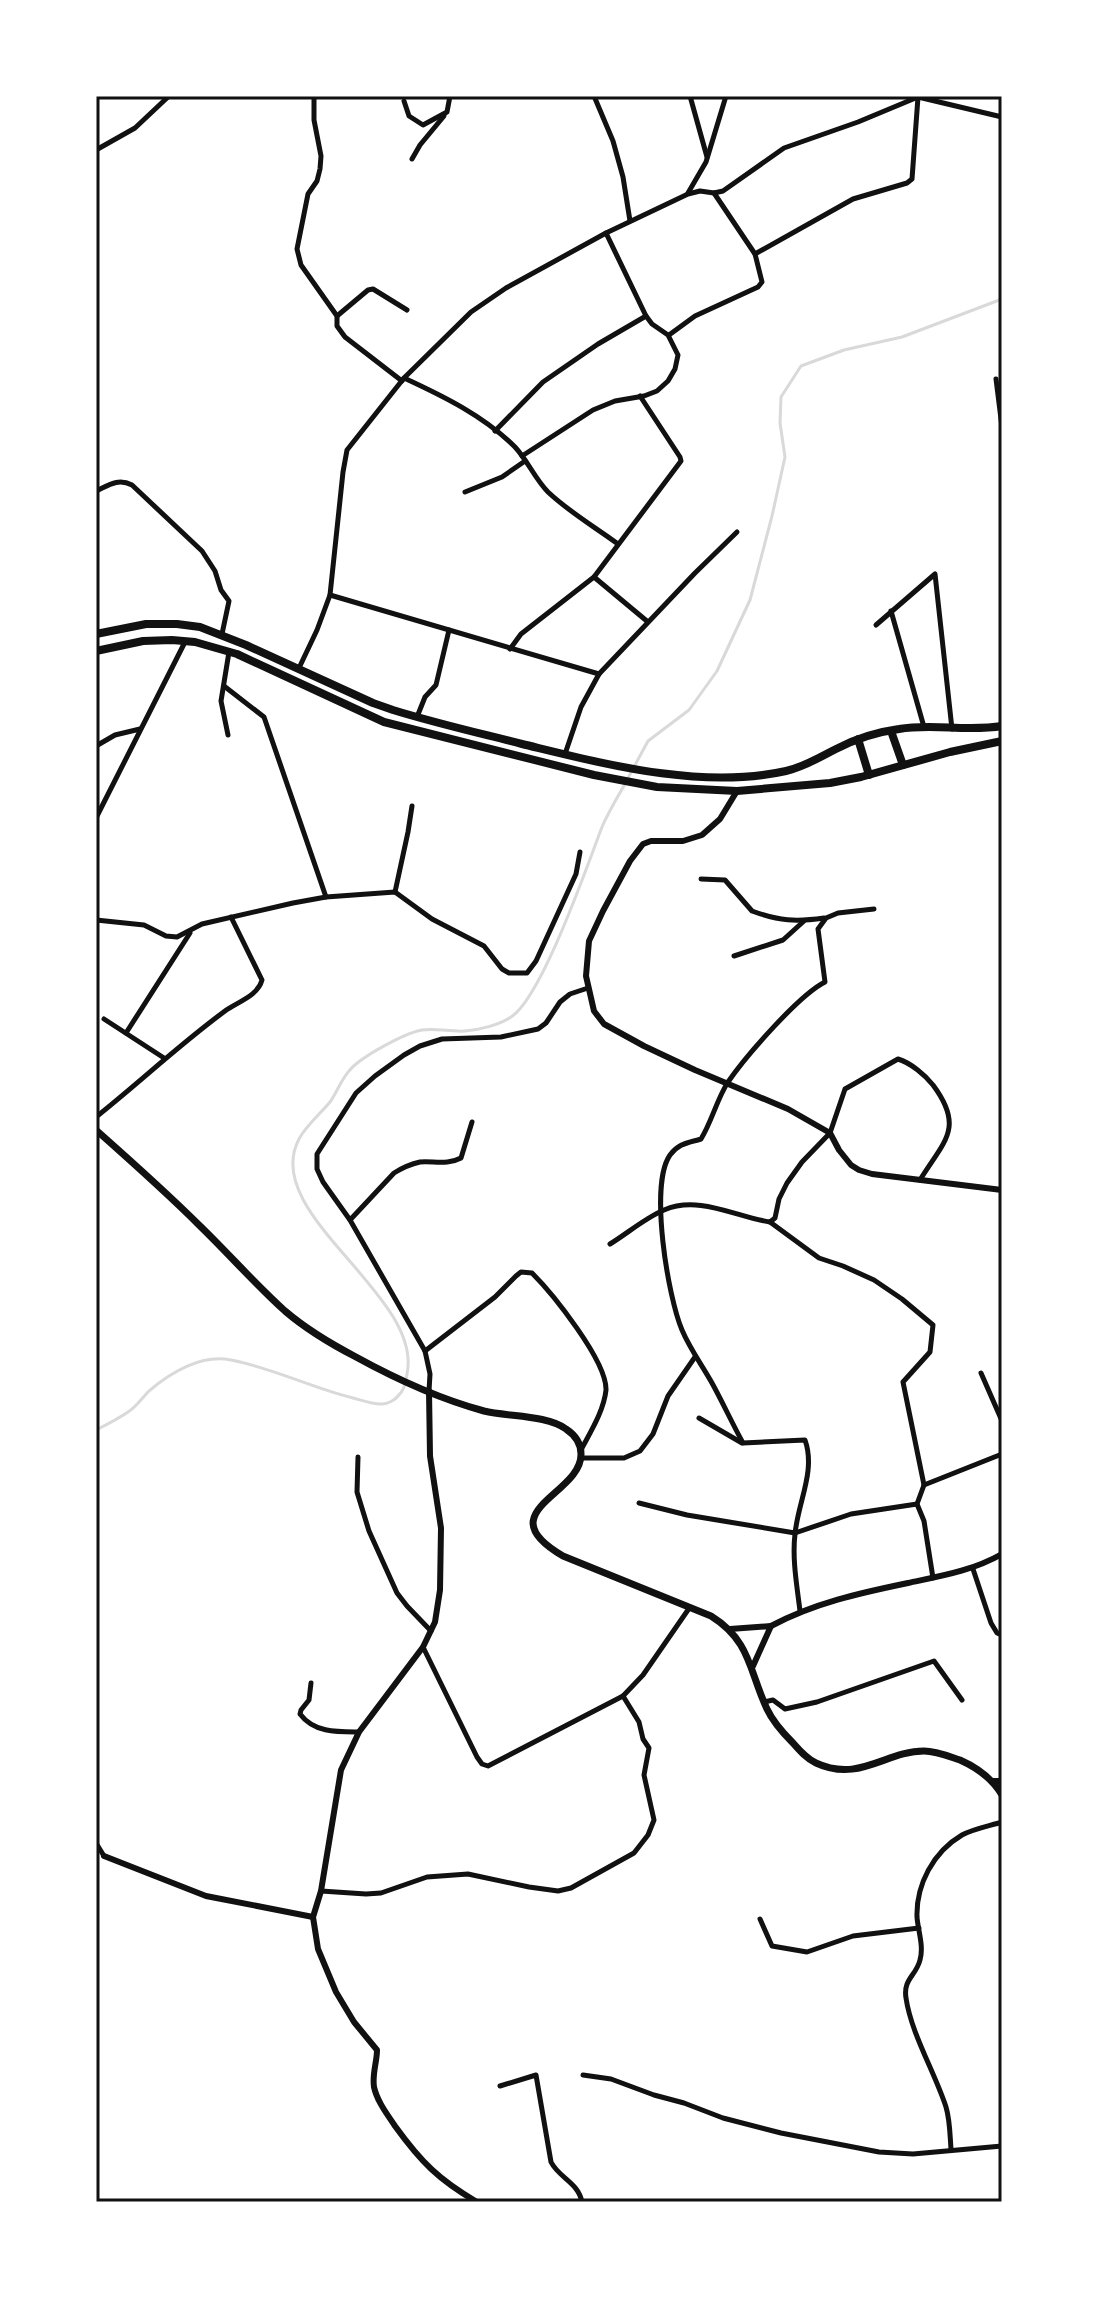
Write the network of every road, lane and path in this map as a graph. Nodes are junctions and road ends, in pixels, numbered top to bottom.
1 (169, 96) edge
2 (314, 96) edge
3 (450, 96) edge
4 (594, 96) edge
5 (690, 96) edge
6 (726, 96) edge
7 (918, 97) edge
8 (909, 98) edge
9 (404, 101) dead end
10 (447, 112) junction
11 (1002, 117) edge
12 (96, 150) edge
13 (707, 157) junction
14 (412, 159) dead end
15 (714, 193) junction
16 (688, 194) junction
17 (630, 221) junction
18 (606, 233) junction
19 (755, 254) junction
20 (407, 310) dead end
21 (337, 316) junction
22 (646, 316) junction
23 (668, 335) junction
24 (996, 379) dead end
25 (403, 380) junction
26 (640, 396) junction
27 (1002, 427) edge
28 (495, 431) junction
29 (524, 459) junction
30 (96, 491) edge
31 (465, 492) dead end
32 (737, 532) dead end
33 (618, 544) junction
34 (594, 577) junction
35 (330, 595) junction
36 (891, 611) junction
37 (648, 622) junction
38 (876, 625) dead end
39 (449, 630) junction
40 (96, 634) edge
41 (222, 634) junction
42 (186, 641) junction
43 (510, 649) junction
44 (96, 651) edge
45 (229, 652) junction
46 (289, 664) junction
47 (299, 669) junction
48 (599, 674) junction
49 (284, 676) junction
50 (224, 686) junction
51 (417, 718) junction
52 (1002, 726) edge
53 (924, 727) junction
54 (140, 729) junction
55 (952, 729) junction
56 (891, 731) junction
57 (228, 735) dead end
58 (858, 739) junction
59 (1002, 741) edge
60 (96, 746) edge
61 (565, 755) junction
62 (903, 765) junction
63 (869, 775) junction
64 (737, 791) junction
65 (412, 806) dead end
66 (96, 818) edge
67 (580, 852) dead end
68 (701, 879) dead end
69 (395, 892) junction
70 (326, 897) junction
71 (874, 909) dead end
72 (231, 917) junction
73 (826, 918) junction
74 (96, 920) edge
75 (805, 920) junction
76 (193, 930) junction
77 (734, 956) dead end
78 (588, 988) junction
79 (104, 1019) dead end
80 (126, 1033) junction
81 (164, 1058) junction
82 (727, 1084) junction
83 (96, 1117) edge
84 (472, 1122) dead end
85 (96, 1130) edge
86 (830, 1133) junction
87 (920, 1180) junction
88 (1002, 1190) edge
89 (660, 1211) junction
90 (350, 1220) junction
91 (770, 1222) junction
92 (610, 1244) dead end
93 (425, 1351) junction
94 (695, 1357) junction
95 (981, 1373) dead end
96 (429, 1391) junction
97 (699, 1418) dead end
98 (1002, 1421) edge
99 (743, 1443) junction
100 (581, 1454) junction
101 (1002, 1454) edge
102 (358, 1457) dead end
103 (924, 1485) junction
104 (639, 1503) dead end
105 (917, 1504) junction
106 (795, 1533) junction
107 (1002, 1554) edge
108 (973, 1569) junction
109 (933, 1578) junction
110 (690, 1607) junction
111 (800, 1611) junction
112 (771, 1626) junction
113 (730, 1629) junction
114 (432, 1631) junction
115 (1002, 1635) edge
116 (423, 1647) junction
117 (753, 1666) junction
118 (311, 1683) dead end
119 (623, 1696) junction
120 (962, 1700) dead end
121 (764, 1702) junction
122 (359, 1732) junction
123 (998, 1781) edge
124 (1002, 1795) edge
125 (1002, 1822) edge
126 (96, 1843) edge
127 (100, 1855) edge
128 (321, 1891) junction
129 (313, 1917) junction
130 (760, 1919) dead end
131 (919, 1928) junction
132 (583, 2075) dead end
133 (500, 2086) dead end
134 (1002, 2146) edge
135 (951, 2149) junction
136 (477, 2202) edge
137 (582, 2202) edge

1 - 12 street
2 - 21 street
3 - 10 street
4 - 17 street
5 - 13 street
6 - 13 street
7 - 8 street
7 - 11 street
7 - 19 street
8 - 15 street
9 - 10 street
10 - 14 street
13 - 16 street
15 - 16 street
15 - 19 street
16 - 17 street
17 - 18 street
18 - 22 street
18 - 25 street
19 - 23 street
20 - 21 street
21 - 25 street
22 - 23 street
22 - 28 street
23 - 26 street
24 - 27 street
25 - 28 street
25 - 35 street
26 - 29 street
26 - 33 street
28 - 29 street
29 - 31 street
29 - 33 street
30 - 41 street
32 - 37 street
33 - 34 street
34 - 37 street
34 - 43 street
35 - 39 street
35 - 47 street
36 - 38 street
36 - 53 street
36 - 55 street
37 - 48 street
39 - 43 street
39 - 51 street
40 - 41 highway
41 - 46 highway
42 - 44 highway
42 - 45 highway
42 - 54 street
43 - 48 street
45 - 49 highway
45 - 50 street
46 - 47 highway
46 - 49 highway
47 - 51 highway
48 - 61 street
49 - 64 highway
50 - 57 street
50 - 70 street
51 - 61 highway
52 - 55 highway
53 - 55 highway
53 - 56 highway
54 - 60 street
54 - 66 street
56 - 58 highway
56 - 62 highway
58 - 61 highway
58 - 63 highway
59 - 62 highway
62 - 63 highway
63 - 64 highway
64 - 78 street
65 - 69 street
67 - 69 street
68 - 75 street
69 - 70 street
70 - 72 street
71 - 73 street
72 - 76 street
72 - 81 street
73 - 75 street
73 - 82 street
74 - 76 street
75 - 77 street
76 - 80 street
78 - 82 street
78 - 90 street
79 - 80 street
80 - 81 street
81 - 83 street
82 - 86 street
82 - 89 street
84 - 90 street
85 - 96 main road
86 - 87 street
86 - 87 street
86 - 91 street
87 - 88 street
89 - 91 street
89 - 92 street
89 - 94 street
90 - 93 street
91 - 103 street
93 - 96 street
93 - 100 street
94 - 99 street
94 - 100 street
95 - 98 street
96 - 100 main road
96 - 114 street
97 - 99 street
99 - 106 street
100 - 110 main road
101 - 103 street
102 - 114 street
103 - 105 street
104 - 106 street
105 - 106 street
105 - 109 street
106 - 111 street
107 - 108 street
108 - 109 street
108 - 115 street
109 - 111 street
110 - 113 main road
110 - 119 street
111 - 112 street
112 - 113 street
112 - 117 street
113 - 117 main road
114 - 116 street
116 - 119 street
116 - 122 street
117 - 121 main road
118 - 122 street
119 - 128 street
120 - 121 street
121 - 123 main road
122 - 128 street
123 - 124 main road
125 - 131 street
126 - 127 street
127 - 129 street
128 - 129 street
129 - 136 street
130 - 131 street
131 - 135 street
132 - 135 street
133 - 137 street
134 - 135 street

